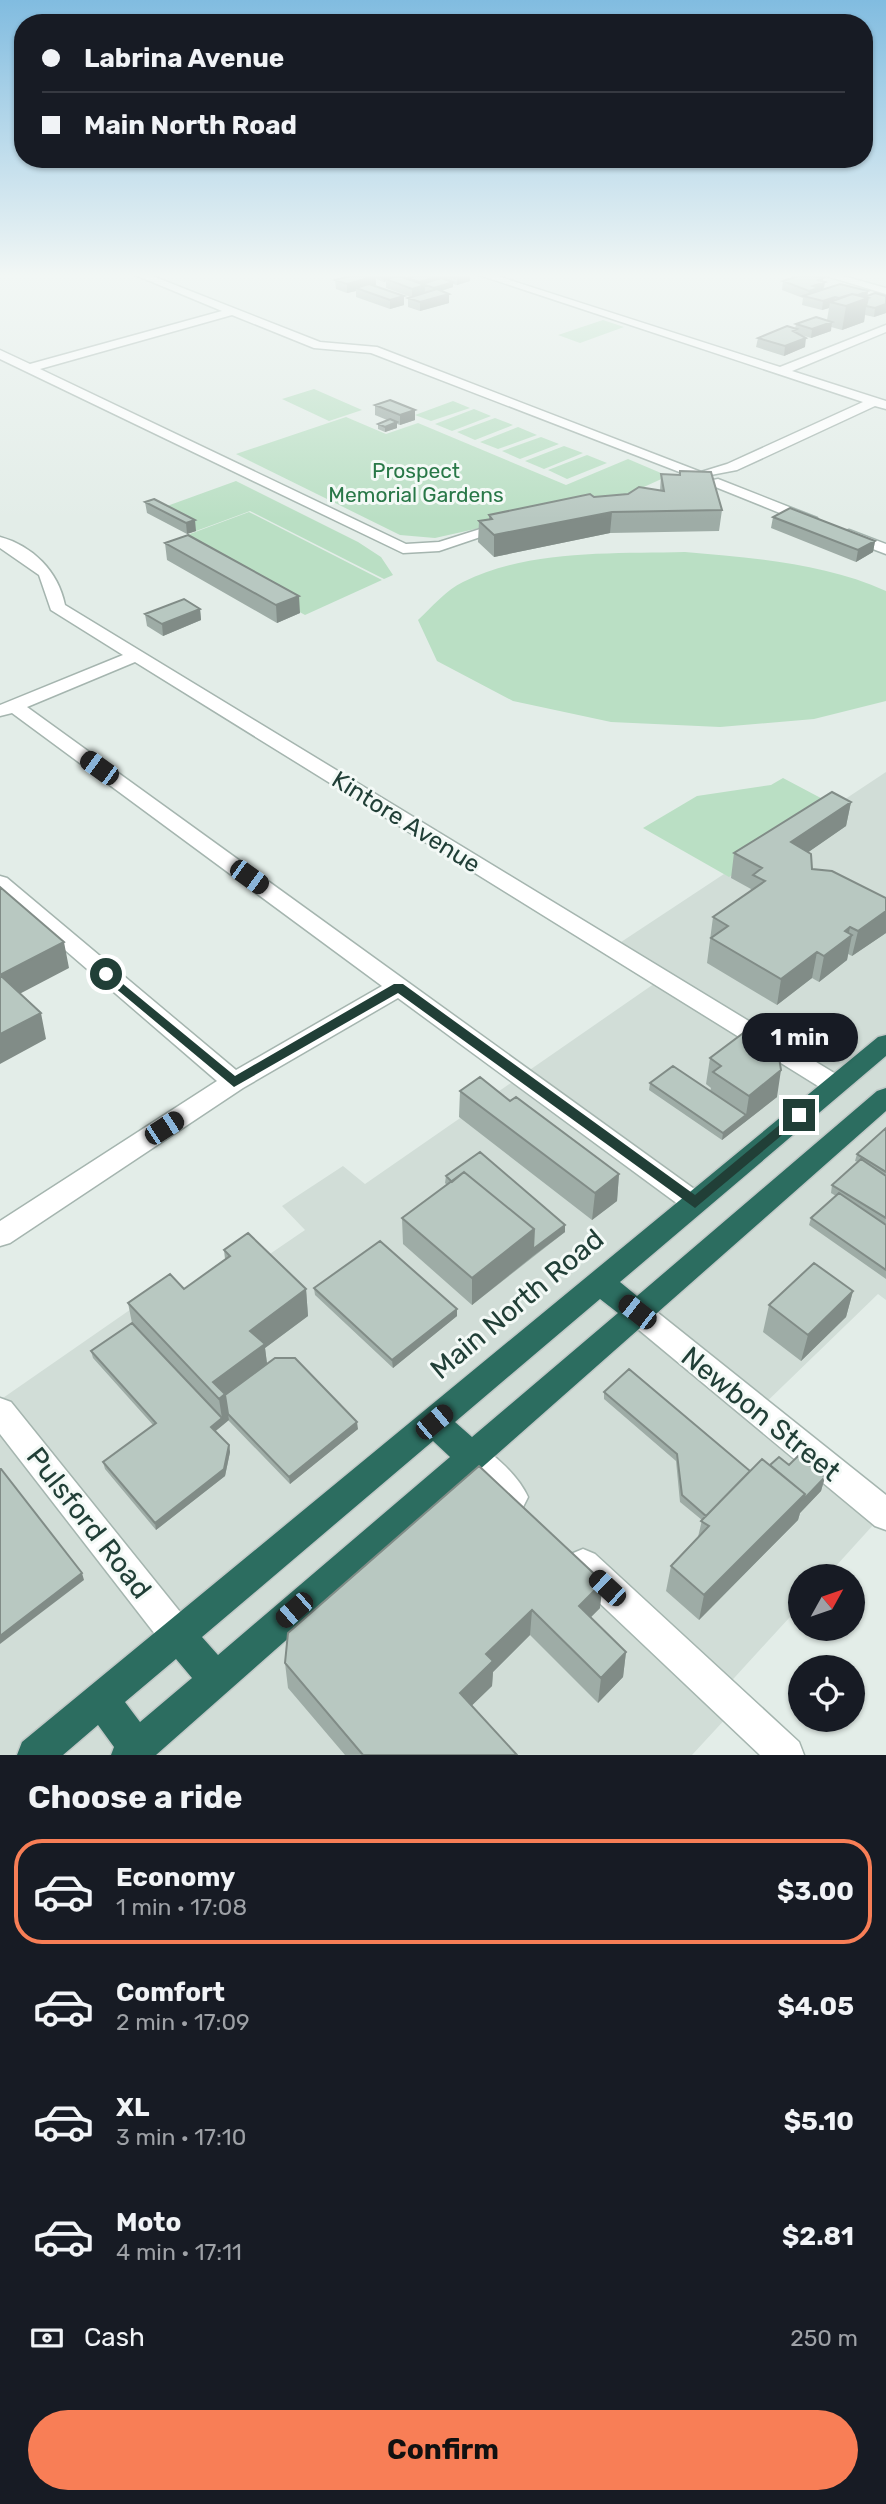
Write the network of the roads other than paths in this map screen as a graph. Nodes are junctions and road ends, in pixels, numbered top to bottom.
1 (2, 356) edge
2 (74, 356) edge
3 (388, 356) edge
4 (734, 356) edge
5 (818, 356) edge
6 (33, 367) junction
7 (781, 371) junction
8 (880, 403) edge
9 (697, 482) junction
10 (503, 528) edge
11 (0, 542) edge
12 (886, 550) edge
13 (135, 656) junction
14 (7, 708) edge
15 (0, 883) edge
16 (399, 987) junction
17 (886, 1043) edge
18 (234, 1083) junction
19 (835, 1086) junction
20 (886, 1097) edge
21 (695, 1203) junction
22 (0, 1235) edge
23 (599, 1282) junction
24 (637, 1312) junction
25 (0, 1411) edge
26 (434, 1422) junction
27 (472, 1457) junction
28 (530, 1514) edge
29 (886, 1515) edge
30 (558, 1541) edge
31 (177, 1635) junction
32 (215, 1678) junction
33 (101, 1699) junction
34 (136, 1753) edge
35 (34, 1755) edge
36 (786, 1755) edge

1 - 6 street
2 - 6 street
3 - 9 street
4 - 7 street
5 - 7 street
6 - 10 street
7 - 8 street
8 - 9 street
9 - 12 street
11 - 13 street, Kintore Avenue
13 - 14 street
13 - 19 street, Kintore Avenue
14 - 16 street
15 - 18 street
16 - 18 street
16 - 21 street
17 - 19 highway, Main North Road
18 - 22 street
19 - 21 highway, Main North Road
20 - 24 highway
21 - 23 highway, Main North Road
23 - 24 highway
23 - 26 highway, Main North Road
24 - 27 highway
24 - 29 street, Newbon Street
25 - 31 street, Pulsford Road
26 - 27 highway
26 - 31 highway, Main North Road
27 - 28 street
27 - 32 highway
30 - 36 street
31 - 32 highway
31 - 33 highway, Main North Road
32 - 34 highway
33 - 34 highway
33 - 35 highway, Main North Road

